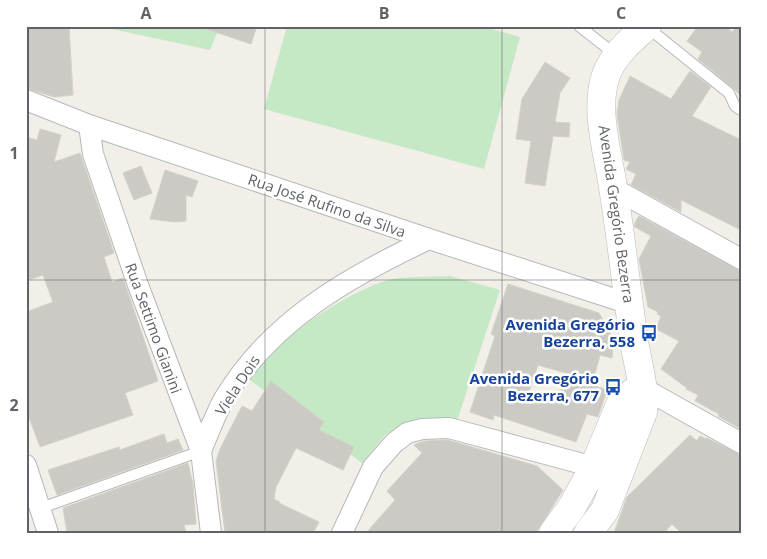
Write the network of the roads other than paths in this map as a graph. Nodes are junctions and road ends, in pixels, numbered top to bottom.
1 (579, 26) edge
2 (646, 26) edge
3 (616, 55) junction
4 (26, 100) edge
5 (741, 110) edge
6 (89, 125) junction
7 (613, 188) junction
8 (429, 239) junction
9 (741, 259) edge
10 (630, 304) junction
11 (641, 387) junction
12 (741, 443) edge
13 (201, 451) junction
14 (26, 465) edge
15 (594, 467) junction
16 (41, 508) junction
17 (48, 533) edge
18 (211, 533) edge
19 (342, 533) edge
20 (553, 533) edge
21 (588, 533) edge

1 - 3 lane
2 - 3 street, Avenida Gregório Bezerra
2 - 5 lane
3 - 7 street, Avenida Gregório Bezerra
4 - 6 street, Rua José Rufino da Silva
6 - 8 street, Rua José Rufino da Silva
6 - 13 street, Rua Settimo Gianini
7 - 9 street
7 - 10 street, Avenida Gregório Bezerra
8 - 10 street, Rua José Rufino da Silva
8 - 13 street, Viela Dois
10 - 11 street, Avenida Gregório Bezerra
11 - 12 street
11 - 15 street
11 - 21 street, Avenida Gregório Bezerra
13 - 16 lane
13 - 18 street, Rua Settimo Gianini
14 - 16 street
15 - 19 street
15 - 20 street
16 - 17 street

